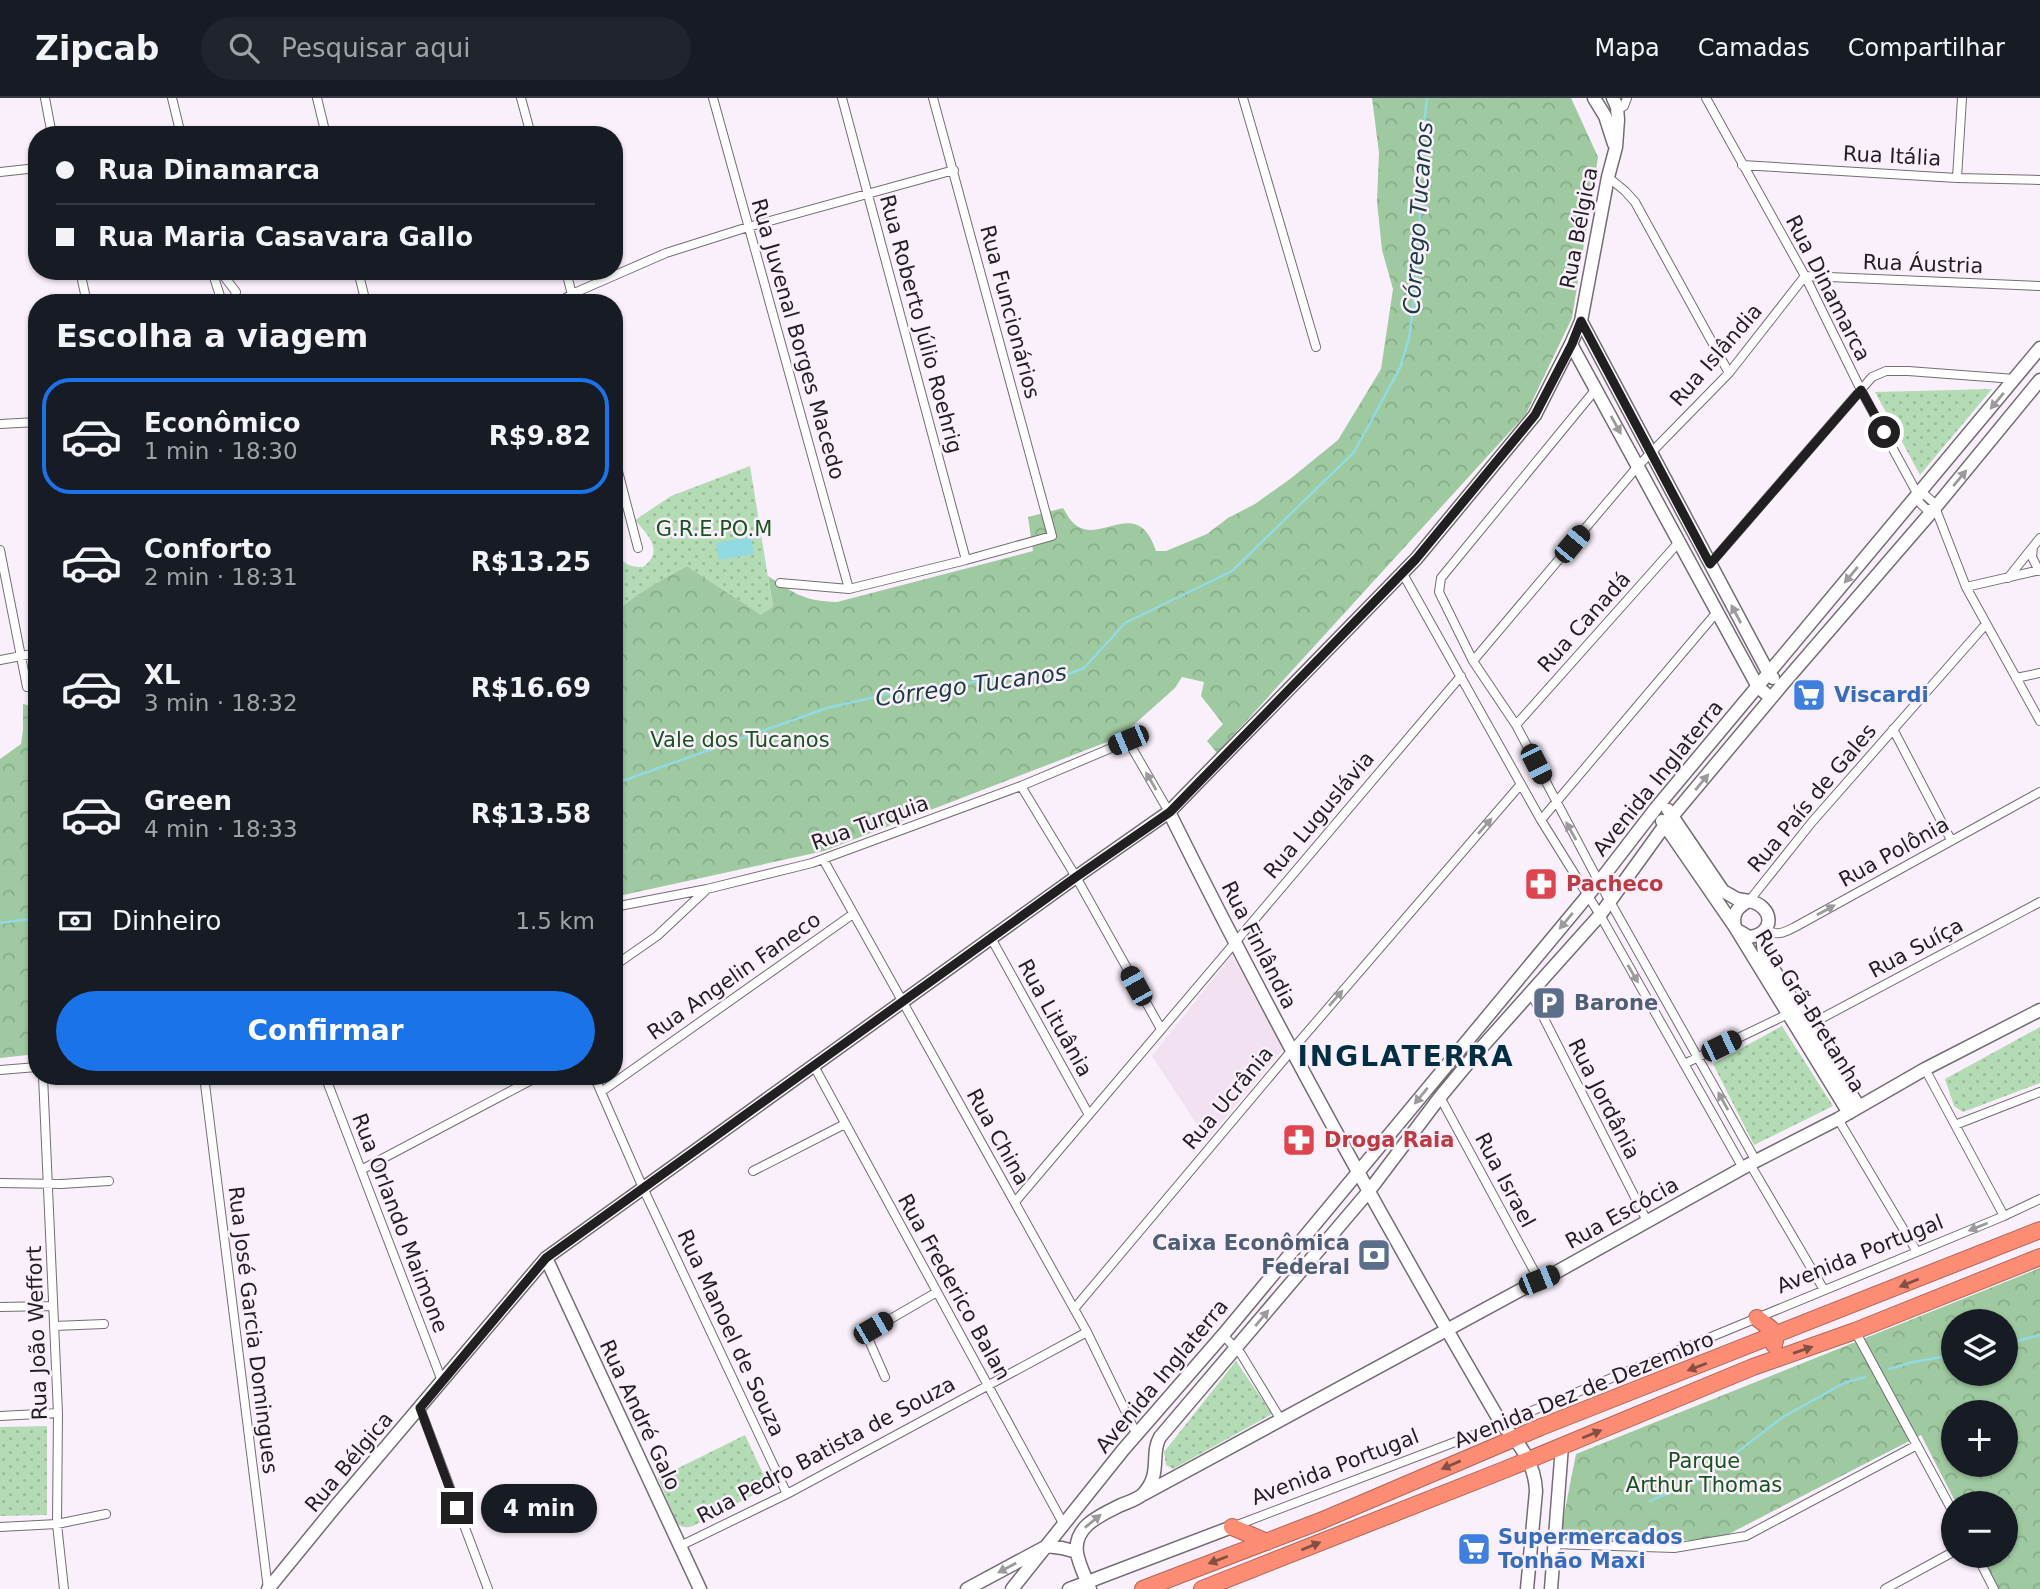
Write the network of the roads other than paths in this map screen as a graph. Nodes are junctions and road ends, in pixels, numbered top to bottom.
1 (45, 98) edge
2 (172, 98) edge
3 (317, 98) edge
4 (522, 98) edge
5 (713, 98) edge
6 (842, 98) edge
7 (933, 98) edge
8 (1243, 98) edge
9 (1594, 98) edge
10 (1627, 98) edge
11 (1706, 98) edge
12 (1962, 98) edge
13 (1615, 104) edge
14 (50, 126) edge
15 (179, 126) edge
16 (324, 126) edge
17 (529, 126) edge
18 (1616, 147) junction
19 (1742, 165) junction
20 (28, 170) edge
21 (954, 170) junction
22 (0, 172) edge
23 (1608, 177) junction
24 (1957, 178) junction
25 (2040, 180) edge
26 (868, 194) junction
27 (748, 226) junction
28 (623, 274) edge
29 (1805, 276) junction
30 (214, 280) edge
31 (219, 280) edge
32 (610, 280) edge
33 (214, 283) junction
34 (2040, 286) edge
35 (219, 294) edge
36 (581, 294) edge
37 (1581, 321) junction
38 (1572, 344) junction
39 (1316, 347) dead end
40 (2040, 348) edge
41 (1729, 373) junction
42 (2015, 379) junction
43 (2040, 380) edge
44 (1596, 389) junction
45 (1861, 390) junction
46 (28, 422) edge
47 (0, 424) edge
48 (1651, 453) junction
49 (1638, 466) junction
50 (623, 490) edge
51 (1918, 495) junction
52 (1934, 509) junction
53 (2040, 538) edge
54 (1679, 542) junction
55 (2033, 547) junction
56 (638, 548) dead end
57 (0, 551) edge
58 (966, 560) junction
59 (1710, 564) junction
60 (2040, 571) edge
61 (1403, 574) junction
62 (2008, 578) junction
63 (779, 583) dead end
64 (1966, 587) junction
65 (849, 589) junction
66 (1717, 612) junction
67 (1986, 624) junction
68 (28, 655) edge
69 (21, 656) junction
70 (0, 660) edge
71 (1473, 662) junction
72 (2040, 673) edge
73 (1769, 674) junction
74 (1461, 676) junction
75 (2016, 678) junction
76 (1782, 685) junction
77 (1758, 687) junction
78 (27, 688) dead end
79 (1771, 698) junction
80 (2040, 721) edge
81 (1516, 725) junction
82 (1893, 729) junction
83 (1128, 740) joint
84 (1521, 784) junction
85 (1021, 786) junction
86 (2040, 792) edge
87 (1556, 803) junction
88 (1658, 807) junction
89 (1170, 812) junction
90 (1541, 820) junction
91 (1669, 821) junction
92 (1951, 840) junction
93 (823, 859) junction
94 (1076, 877) junction
95 (1599, 882) junction
96 (707, 890) junction
97 (1588, 895) junction
98 (1610, 901) junction
99 (1749, 901) junction
100 (2040, 902) edge
101 (623, 905) edge
102 (853, 914) junction
103 (1600, 915) junction
104 (1736, 929) junction
105 (1763, 932) junction
106 (991, 938) junction
107 (1234, 942) junction
108 (623, 960) edge
109 (1531, 993) junction
110 (903, 1002) junction
111 (2040, 1010) edge
112 (1788, 1014) junction
113 (1809, 1025) junction
114 (1161, 1029) junction
115 (1473, 1032) junction
116 (1486, 1043) junction
117 (1461, 1047) junction
118 (1292, 1050) junction
119 (1474, 1056) junction
120 (1698, 1057) junction
121 (1684, 1064) junction
122 (814, 1066) junction
123 (28, 1067) edge
124 (1925, 1069) junction
125 (0, 1070) edge
126 (623, 1076) edge
127 (44, 1085) edge
128 (205, 1085) edge
129 (328, 1085) edge
130 (513, 1085) edge
131 (598, 1085) edge
132 (611, 1085) edge
133 (601, 1092) junction
134 (2040, 1092) edge
135 (1440, 1097) junction
136 (1849, 1113) junction
137 (1089, 1115) junction
138 (845, 1124) junction
139 (1955, 1125) junction
140 (1750, 1164) junction
141 (361, 1170) junction
142 (752, 1171) dead end
143 (1359, 1171) junction
144 (108, 1181) dead end
145 (0, 1183) edge
146 (49, 1184) junction
147 (643, 1188) junction
148 (1369, 1191) junction
149 (2040, 1199) edge
150 (1015, 1202) junction
151 (2004, 1216) junction
152 (1647, 1221) junction
153 (2040, 1230) edge
154 (1917, 1252) junction
155 (2040, 1257) edge
156 (546, 1258) junction
157 (1539, 1280) junction
158 (1824, 1290) junction
159 (937, 1292) junction
160 (1881, 1294) junction
161 (53, 1306) junction
162 (0, 1307) edge
163 (1074, 1309) junction
164 (1757, 1318) junction
165 (104, 1324) dead end
166 (54, 1326) junction
167 (1447, 1331) junction
168 (1855, 1331) junction
169 (1087, 1332) junction
170 (1223, 1335) junction
171 (1776, 1336) junction
172 (1237, 1348) junction
173 (1754, 1367) junction
174 (885, 1377) dead end
175 (442, 1381) junction
176 (987, 1384) junction
177 (420, 1408) junction
178 (58, 1413) junction
179 (0, 1416) edge
180 (1281, 1420) junction
181 (1501, 1423) junction
182 (1137, 1434) junction
183 (1514, 1438) junction
184 (1157, 1441) junction
185 (1917, 1445) junction
186 (1562, 1446) junction
187 (1528, 1460) junction
188 (1156, 1470) junction
189 (1188, 1471) junction
190 (1942, 1491) edge
191 (787, 1494) junction
192 (1143, 1495) junction
193 (106, 1514) dead end
194 (57, 1524) junction
195 (1064, 1525) junction
196 (0, 1527) edge
197 (1232, 1527) junction
198 (1267, 1542) junction
199 (1553, 1544) junction
200 (680, 1546) junction
201 (1047, 1546) junction
202 (1077, 1552) junction
203 (1941, 1559) edge
204 (1983, 1568) edge
205 (1089, 1585) edge
206 (64, 1589) edge
207 (268, 1589) edge
208 (488, 1589) edge
209 (701, 1589) edge
210 (967, 1589) edge
211 (1012, 1589) edge
212 (1069, 1589) edge
213 (1143, 1589) edge
214 (1202, 1589) edge
215 (1527, 1589) edge
216 (1551, 1589) edge
217 (1885, 1589) edge
218 (1994, 1589) edge

1 - 14 street
2 - 15 street
3 - 16 street
4 - 17 street
5 - 27 street, Rua Juvenal Borges Macedo
6 - 26 street, Rua Roberto Júlio Roehrig
7 - 21 street, Rua Funcionários
8 - 39 street
9 - 18 street, Rua Bélgica
10 - 13 street
11 - 19 street, Rua Dinamarca
12 - 24 street
13 - 18 street, Rua Bélgica
18 - 23 street, Rua Bélgica
19 - 24 street, Rua Itália
19 - 29 street, Rua Dinamarca
20 - 22 street
21 - 26 street
21 - 58 street, Rua Funcionários
23 - 37 street, Rua Bélgica
23 - 41 street
24 - 25 street, Rua Itália
26 - 27 street
26 - 58 street, Rua Roberto Júlio Roehrig
27 - 28 street
27 - 65 street, Rua Juvenal Borges Macedo
29 - 34 street, Rua Áustria
29 - 41 street, Rua Islândia
29 - 45 street, Rua Dinamarca
30 - 33 street
31 - 33 street
32 - 36 street
33 - 35 street
37 - 38 street, Rua Bélgica
37 - 48 street
38 - 44 street
38 - 61 street, Rua Bélgica
40 - 42 street, Avenida Inglaterra
41 - 48 street, Rua Islândia
42 - 45 street
42 -> 51 street, Avenida Inglaterra
52 -> 43 street, Avenida Inglaterra
44 -> 49 street
44 - 71 street
45 - 51 street, Rua Dinamarca
45 - 59 street
46 - 47 street
48 - 49 street, Rua Islândia
48 - 59 street
49 - 54 street
49 - 71 street, Rua Islândia
50 - 56 street
51 - 52 street, Rua Dinamarca
51 -> 73 street, Avenida Inglaterra
52 - 64 street, Rua Dinamarca
52 - 76 street, Avenida Inglaterra
53 - 55 street
54 - 66 street
54 - 81 street, Rua Canadá
55 - 60 street
55 - 62 street
57 - 69 street
58 - 65 street
73 -> 59 street
60 - 62 street
61 - 74 street
61 - 89 street, Rua Bélgica
62 - 64 street
63 - 65 street
64 - 67 street, Rua Dinamarca
66 - 77 street
66 - 87 street
67 - 75 street, Rua Dinamarca
67 - 82 street, Rua País de Gales
68 - 69 street
69 - 70 street
69 - 78 street
71 - 81 street
72 - 75 street
73 - 76 street
73 - 77 street, Avenida Inglaterra
74 - 84 street
74 - 107 street, Rua Luguslávia
75 - 80 street, Rua Dinamarca
76 - 79 street, Avenida Inglaterra
77 - 79 street
77 - 88 street, Avenida Inglaterra
91 -> 79 street, Avenida Inglaterra
81 - 87 street
82 - 92 street
82 - 99 street, Rua País de Gales
83 - 85 street, Rua Turquia
89 -> 83 street, Rua Finlândia
84 - 90 street
118 -> 84 street, Rua Ucrânia
85 - 93 street, Rua Turquia
85 - 94 street
86 - 92 street, Rua Polônia
87 - 90 street
95 -> 87 street
88 - 91 street
88 - 95 street, Avenida Inglaterra
89 - 94 street, Rua Bélgica
89 - 107 street, Rua Finlândia
90 - 97 street
91 - 98 street, Avenida Inglaterra
91 - 99 street
91 - 104 street, Rua Grã-Bretanha
105 -> 92 street, Rua Polônia
93 - 96 street, Rua Turquia
93 - 102 street, Rua China
94 - 106 street, Rua Bélgica
94 - 114 street
95 - 97 street, Avenida Inglaterra
95 - 98 street
96 - 101 street, Rua Turquia
96 - 108 street
97 - 103 street
97 -> 115 street, Avenida Inglaterra
98 - 103 street, Avenida Inglaterra
98 - 120 street
99 - 104 street
99 - 105 street
100 - 113 street, Rua Suíça
102 - 110 street, Rua China
102 - 126 street, Rua Angelin Faneco
103 - 109 street, Avenida Inglaterra
103 -> 121 street
104 - 105 street
104 - 112 street, Rua Grã-Bretanha
105 - 113 street, Rua Grã-Bretanha
106 - 110 street, Rua Bélgica
106 - 137 street, Rua Lituânia
107 - 114 street, Rua Luguslávia
107 - 118 street, Rua Finlândia
109 - 116 street, Avenida Inglaterra
109 - 152 street, Rua Jordânia
110 - 122 street, Rua Bélgica
110 - 150 street, Rua China
111 - 124 street, Rua Escócia
112 - 120 street
112 - 136 street, Rua Grã-Bretanha
113 - 136 street, Rua Grã-Bretanha
114 - 137 street, Rua Luguslávia
115 - 116 street
115 - 117 street, Avenida Inglaterra
116 - 119 street, Avenida Inglaterra
117 - 119 street
117 -> 143 street, Avenida Inglaterra
118 - 143 street, Rua Finlândia
118 - 163 street, Rua Ucrânia
119 - 135 street, Avenida Inglaterra
120 - 121 street
140 -> 120 street
121 - 140 street
122 - 138 street, Rua Frederico Balan
122 - 147 street, Rua Bélgica
123 - 125 street
124 - 136 street, Rua Escócia
124 - 139 street
127 - 146 street, Rua João Weffort
128 - 207 street, Rua José Garcia Domingues
129 - 141 street, Rua Orlando Maimone
130 - 141 street
131 - 133 street, Rua Manoel de Souza
132 - 133 street, Rua Angelin Faneco
133 - 147 street, Rua Manoel de Souza
134 - 139 street
135 - 148 street, Avenida Inglaterra
135 - 157 street, Rua Israel
136 - 140 street, Rua Escócia
136 - 154 street
137 - 150 street, Rua Luguslávia
138 - 142 street
138 - 159 street, Rua Frederico Balan
139 - 151 street
140 - 152 street, Rua Escócia
140 - 158 street
141 - 175 street, Rua Orlando Maimone
143 - 148 street, Rua Finlândia
143 - 170 street, Avenida Inglaterra
144 - 146 street
145 - 146 street
146 - 161 street, Rua João Weffort
147 - 156 street, Rua Bélgica
147 - 191 street, Rua Manoel de Souza
148 - 167 street, Rua Finlândia
172 -> 148 street, Avenida Inglaterra
149 - 151 street, Avenida Portugal
150 - 163 street, Rua China
151 -> 154 street, Avenida Portugal
152 - 157 street, Rua Escócia
153 -> 160 highway, Avenida Dez de Dezembro
154 - 158 street, Avenida Portugal
155 - 168 highway, Avenida Dez de Dezembro
156 - 175 street, Rua Bélgica
156 - 200 street, Rua André Galo
157 - 167 street, Rua Escócia
158 - 164 street, Avenida Portugal
159 - 174 street
159 - 176 street, Rua Frederico Balan
160 - 168 highway
160 - 171 highway, Avenida Dez de Dezembro
161 - 162 street
161 - 166 street, Rua João Weffort
163 - 169 street, Rua China
164 - 171 highway
164 - 181 street, Avenida Portugal
165 - 166 street
166 - 178 street, Rua João Weffort
167 - 180 street, Rua Escócia
167 - 181 street, Rua Finlândia
173 -> 168 highway, Avenida Dez de Dezembro
168 - 185 street
169 - 176 street, Rua Pedro Batista de Souza
169 - 182 street, Rua China
170 - 172 street
170 - 182 street, Avenida Inglaterra
171 - 173 highway
171 -> 183 highway, Avenida Dez de Dezembro
172 - 180 street
172 - 184 street, Avenida Inglaterra
186 -> 173 highway, Avenida Dez de Dezembro
175 - 177 street, Rua Bélgica
176 - 191 street, Rua Pedro Batista de Souza
176 - 195 street, Rua Frederico Balan
177 - 207 street, Rua Bélgica
177 - 208 street
178 - 179 street
178 - 194 street, Rua João Weffort
180 - 189 street, Rua Escócia
181 - 183 street, Rua Finlândia
181 - 197 street, Avenida Portugal
182 - 184 street
182 - 195 street, Avenida Inglaterra
183 - 187 street, Rua Finlândia
183 -> 198 highway, Avenida Dez de Dezembro
184 - 188 street, Avenida Inglaterra
185 - 190 street
185 - 199 street
186 - 187 highway, Avenida Dez de Dezembro
186 - 199 street
214 -> 187 highway, Avenida Dez de Dezembro
187 - 215 street, Rua Finlândia
188 - 189 street
188 - 192 street, Avenida Inglaterra
189 - 192 street, Rua Escócia
191 - 200 street, Rua Pedro Batista de Souza
202 -> 192 street
193 - 194 street
194 - 196 street
194 - 206 street, Rua João Weffort
195 - 201 street, Avenida Inglaterra
197 - 198 highway
197 - 205 street, Avenida Portugal
198 -> 213 highway, Avenida Dez de Dezembro
199 - 216 street
200 - 209 street, Rua André Galo
201 - 202 street
201 -> 210 street
201 - 211 street, Avenida Inglaterra
202 - 205 street
203 - 217 street
204 - 218 street
205 - 212 street, Avenida Portugal

